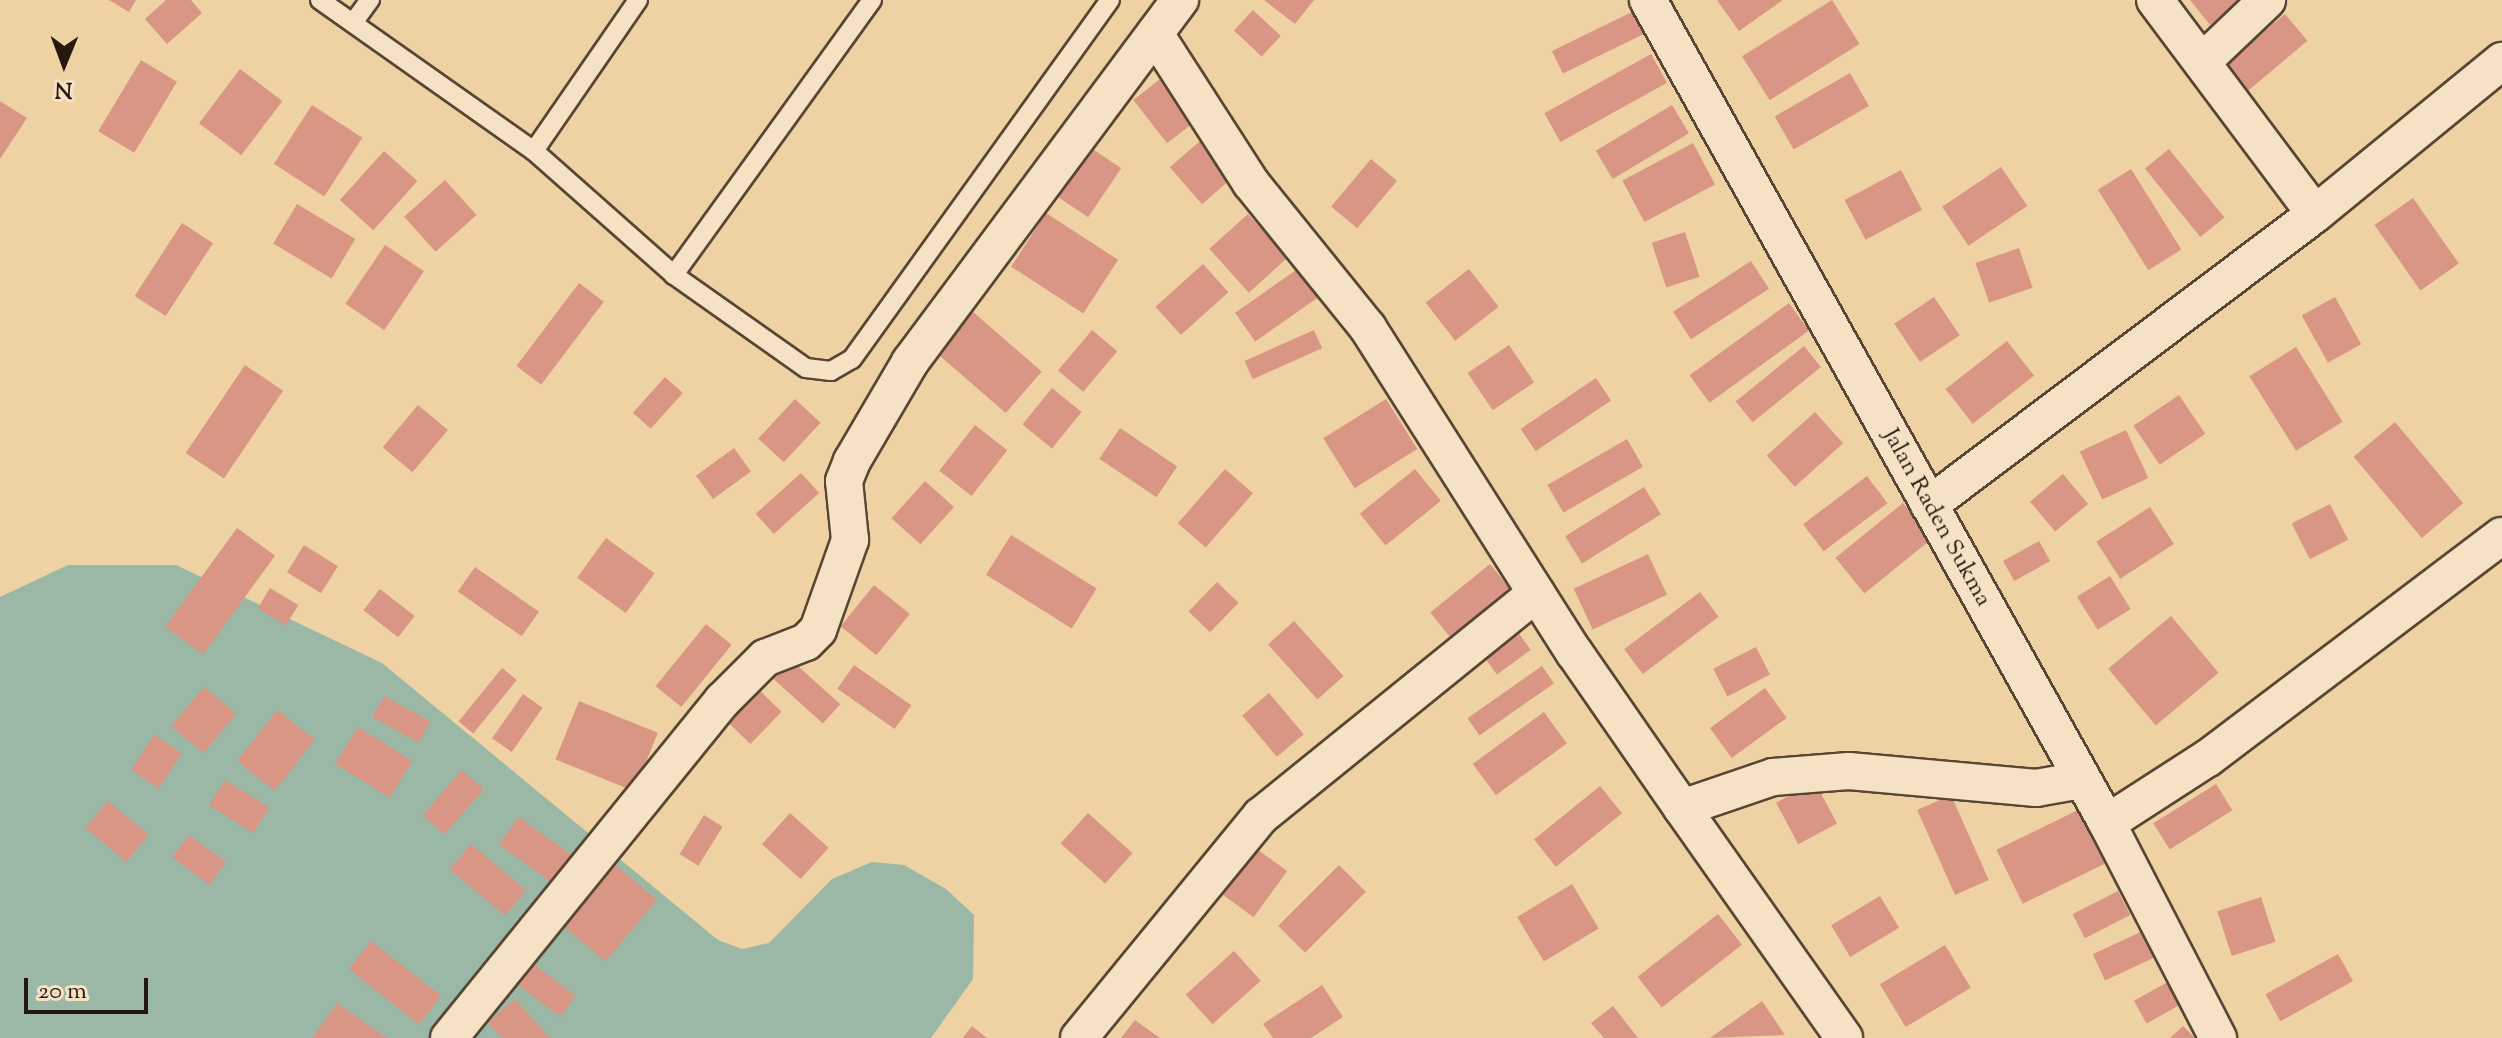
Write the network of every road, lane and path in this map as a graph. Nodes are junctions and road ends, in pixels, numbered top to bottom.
1 (320, 0) edge
2 (370, 0) edge
3 (638, 0) edge
4 (872, 0) edge
5 (1110, 0) edge
6 (1180, 0) edge
7 (1648, 0) edge
8 (2155, 0) edge
9 (2267, 0) edge
10 (353, 23) junction
11 (1155, 34) junction
12 (2502, 61) edge
13 (2202, 62) junction
14 (534, 151) junction
15 (2315, 214) junction
16 (674, 275) junction
17 (1929, 505) junction
18 (2502, 536) edge
19 (1536, 593) junction
20 (2081, 780) junction
21 (1682, 808) junction
22 (2107, 823) junction
23 (449, 1038) edge
24 (1079, 1038) edge
25 (1844, 1038) edge
26 (2218, 1038) edge

1 - 10 lane
2 - 10 lane
3 - 14 lane
4 - 16 lane
5 - 16 lane
6 - 11 street
7 - 17 street, Jalan Raden Sukma
8 - 13 street
9 - 13 street
10 - 14 lane
11 - 19 street
11 - 23 street
12 - 15 street
13 - 15 street
14 - 16 lane
15 - 17 street
17 - 20 street, Jalan Raden Sukma
18 - 22 street
19 - 21 street
19 - 24 street
20 - 21 street
20 - 22 street, Jalan Raden Sukma
21 - 25 street
22 - 26 street, Jalan Raden Sukma

